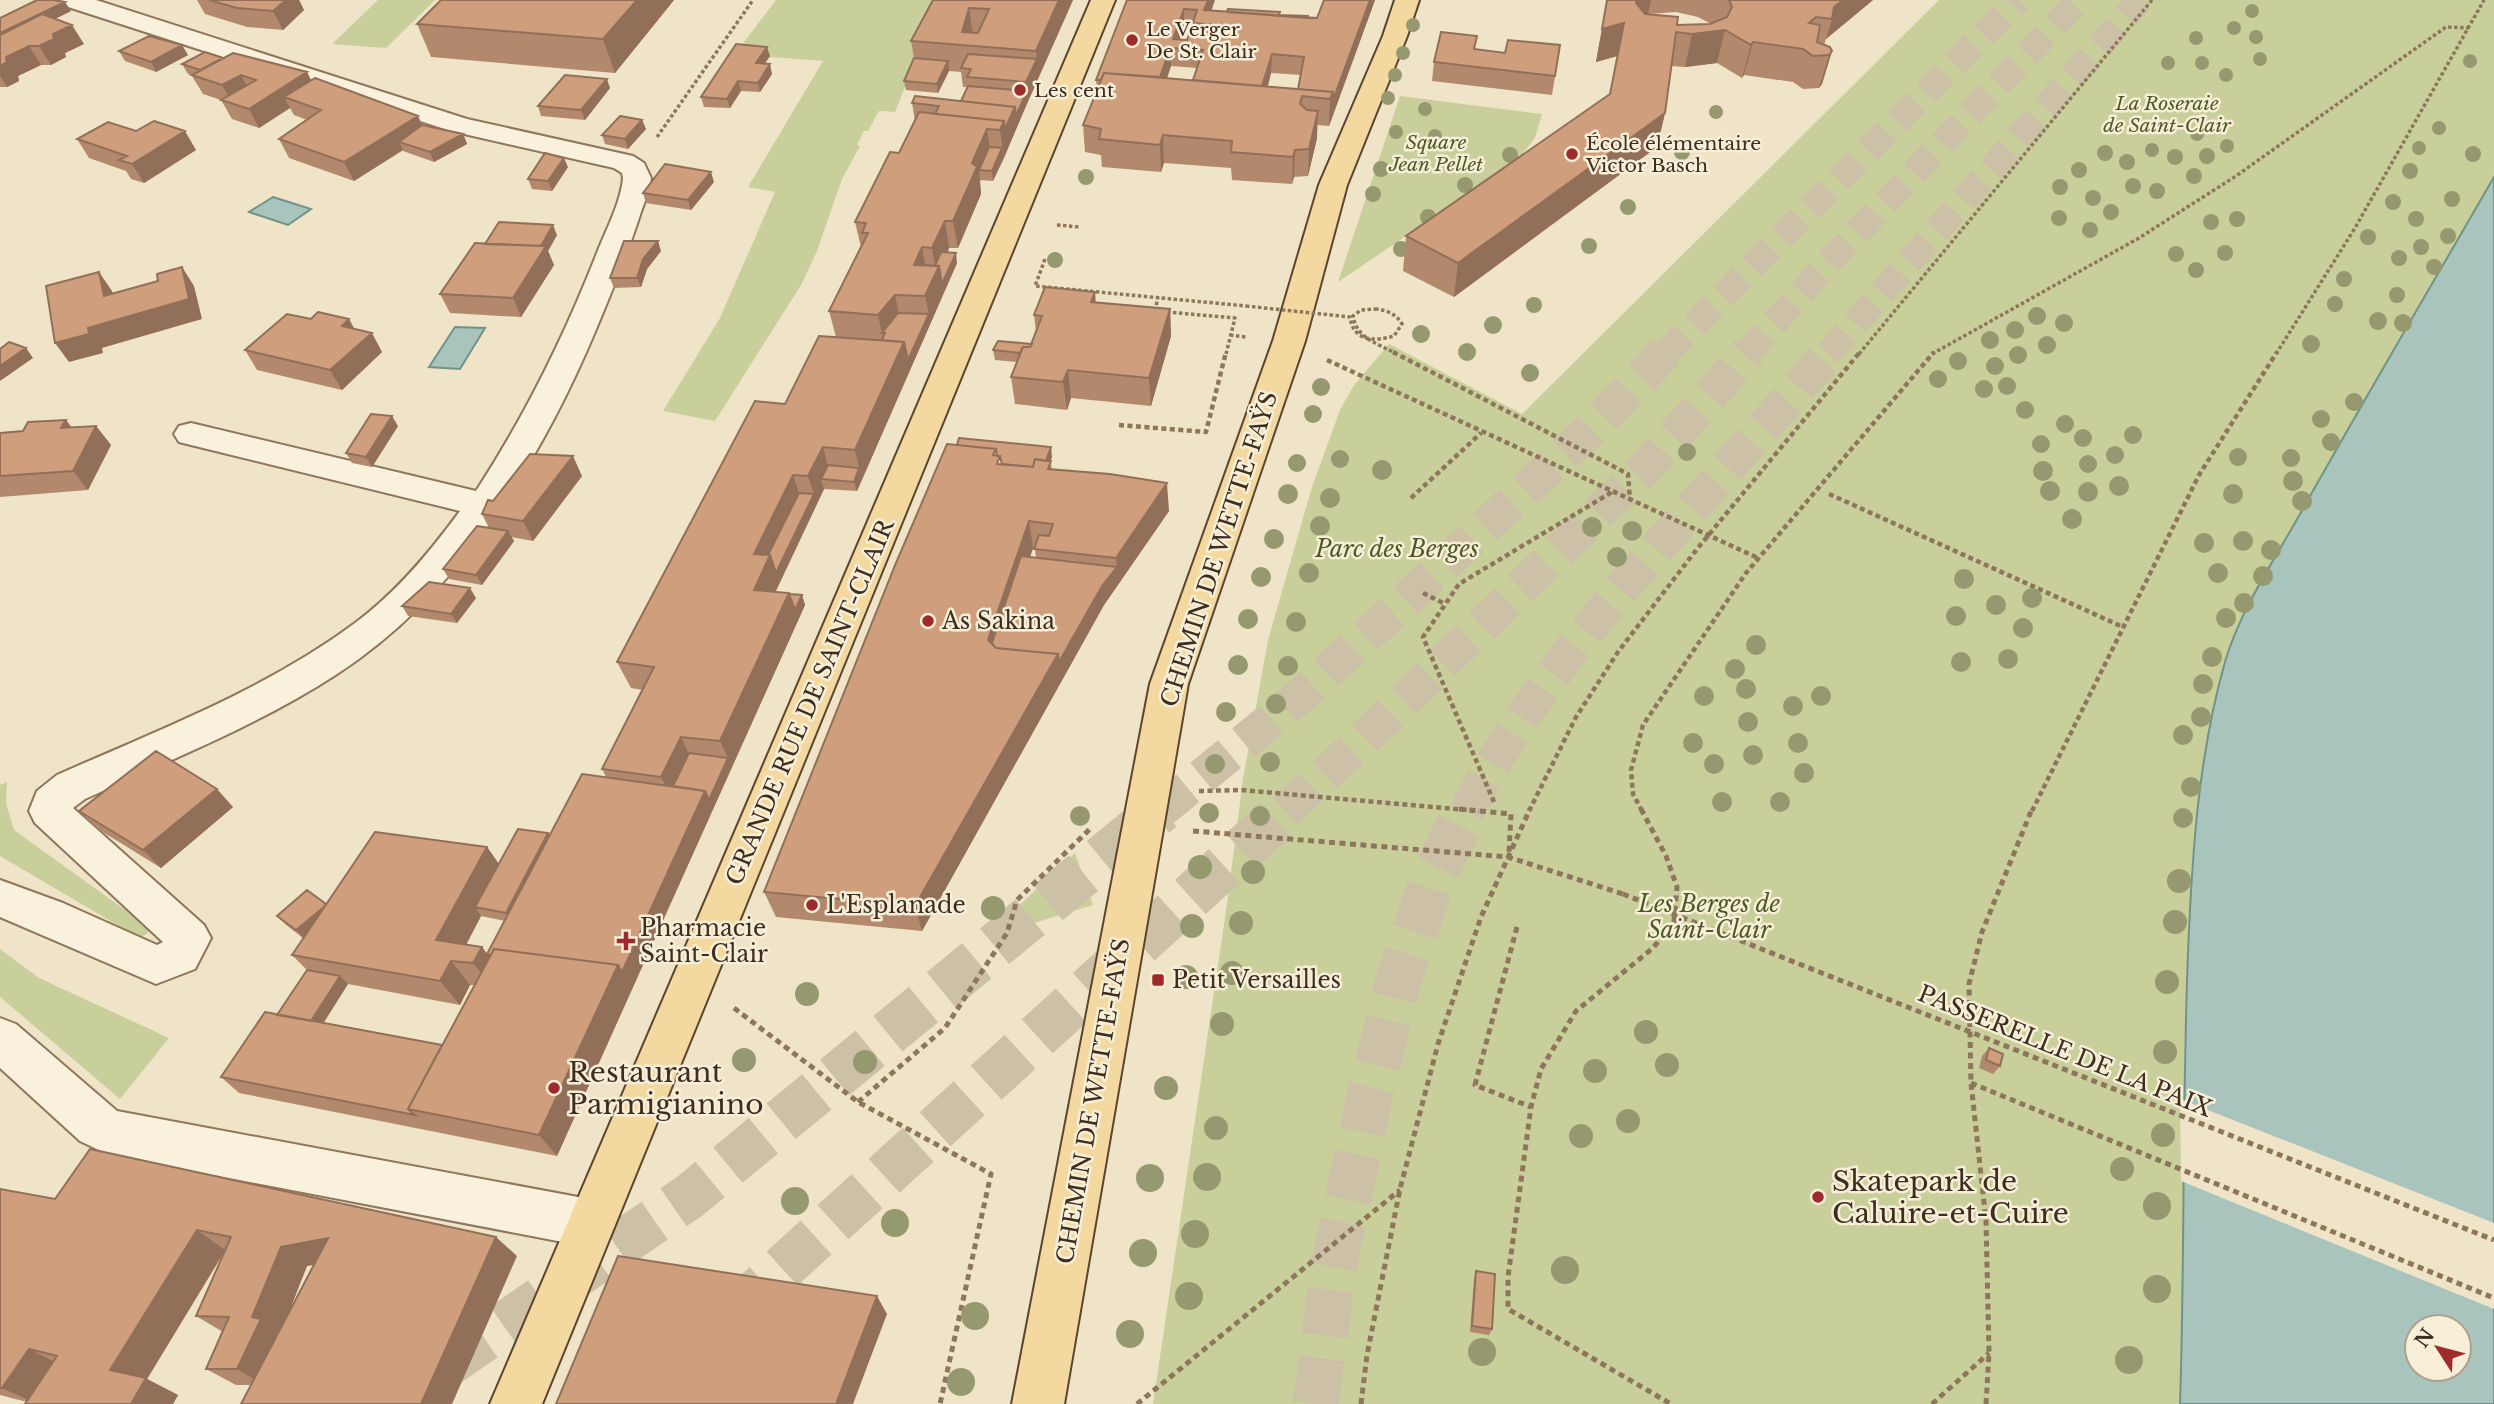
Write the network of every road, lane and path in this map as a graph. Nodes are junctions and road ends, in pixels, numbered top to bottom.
1 (71, 0) edge
2 (754, 0) edge
3 (1103, 0) edge
4 (1407, 0) edge
5 (2152, 0) edge
6 (2484, 0) edge
7 (2469, 28) junction
8 (634, 169) junction
9 (1011, 221) junction
10 (1057, 225) junction
11 (1079, 228) dead end
12 (1053, 237) dead end
13 (1048, 249) dead end
14 (1158, 297) junction
15 (1230, 335) junction
16 (1289, 341) junction
17 (1119, 425) dead end
18 (1481, 433) junction
19 (191, 435) dead end
20 (1612, 492) junction
21 (1829, 494) dead end
22 (1411, 498) dead end
23 (1630, 500) junction
24 (483, 505) junction
25 (1707, 537) junction
26 (1759, 558) junction
27 (1423, 593) dead end
28 (1444, 604) junction
29 (2123, 627) junction
30 (1494, 802) dead end
31 (1150, 827) junction
32 (1508, 858) junction
33 (0, 898) edge
34 (1517, 927) dead end
35 (692, 986) junction
36 (0, 1039) edge
37 (1970, 1083) junction
38 (858, 1102) junction
39 (1531, 1107) junction
40 (1400, 1189) junction
41 (589, 1223) junction
42 (2494, 1240) edge
43 (2494, 1298) edge
44 (1989, 1353) junction
45 (516, 1404) edge
46 (940, 1404) edge
47 (1038, 1404) edge
48 (1137, 1404) edge
49 (1361, 1404) edge
50 (1671, 1404) edge
51 (1932, 1404) edge
52 (1986, 1404) edge

1 - 8 street
2 - 8 path
3 - 9 main road, GRANDE RUE DE SAINT-CLAIR
4 - 16 main road, CHEMIN DE WETTE-FAŸS
5 - 25 path
6 - 7 path
7 - 26 path
7 - 29 path
8 - 24 street
9 - 10 path
9 - 35 main road, GRANDE RUE DE SAINT-CLAIR
10 - 11 path
10 - 12 path
13 - 14 path
14 - 15 path
14 - 23 path, bridge
15 - 16 path
15 - 17 path
16 - 18 path
16 - 31 main road, CHEMIN DE WETTE-FAŸS
18 - 20 path
18 - 22 path
19 - 24 street
20 - 23 path
20 - 28 path
21 - 29 path
23 - 25 path
24 - 33 street
25 - 26 path
25 - 32 path
26 - 39 path
27 - 28 path
28 - 30 path
29 - 37 path
31 - 32 path, PASSERELLE DE LA PAIX
31 - 32 path
31 - 38 path, PASSERELLE DE LA PAIX
31 - 47 main road, CHEMIN DE WETTE-FAŸS
32 - 40 path
32 - 42 path, PASSERELLE DE LA PAIX, bridge
34 - 39 path
35 - 38 path
35 - 41 main road, GRANDE RUE DE SAINT-CLAIR
36 - 41 street
37 - 43 path
37 - 44 path
38 - 46 path
39 - 50 path
40 - 48 path
40 - 49 path
41 - 45 main road, GRANDE RUE DE SAINT-CLAIR
44 - 51 path
44 - 52 path

